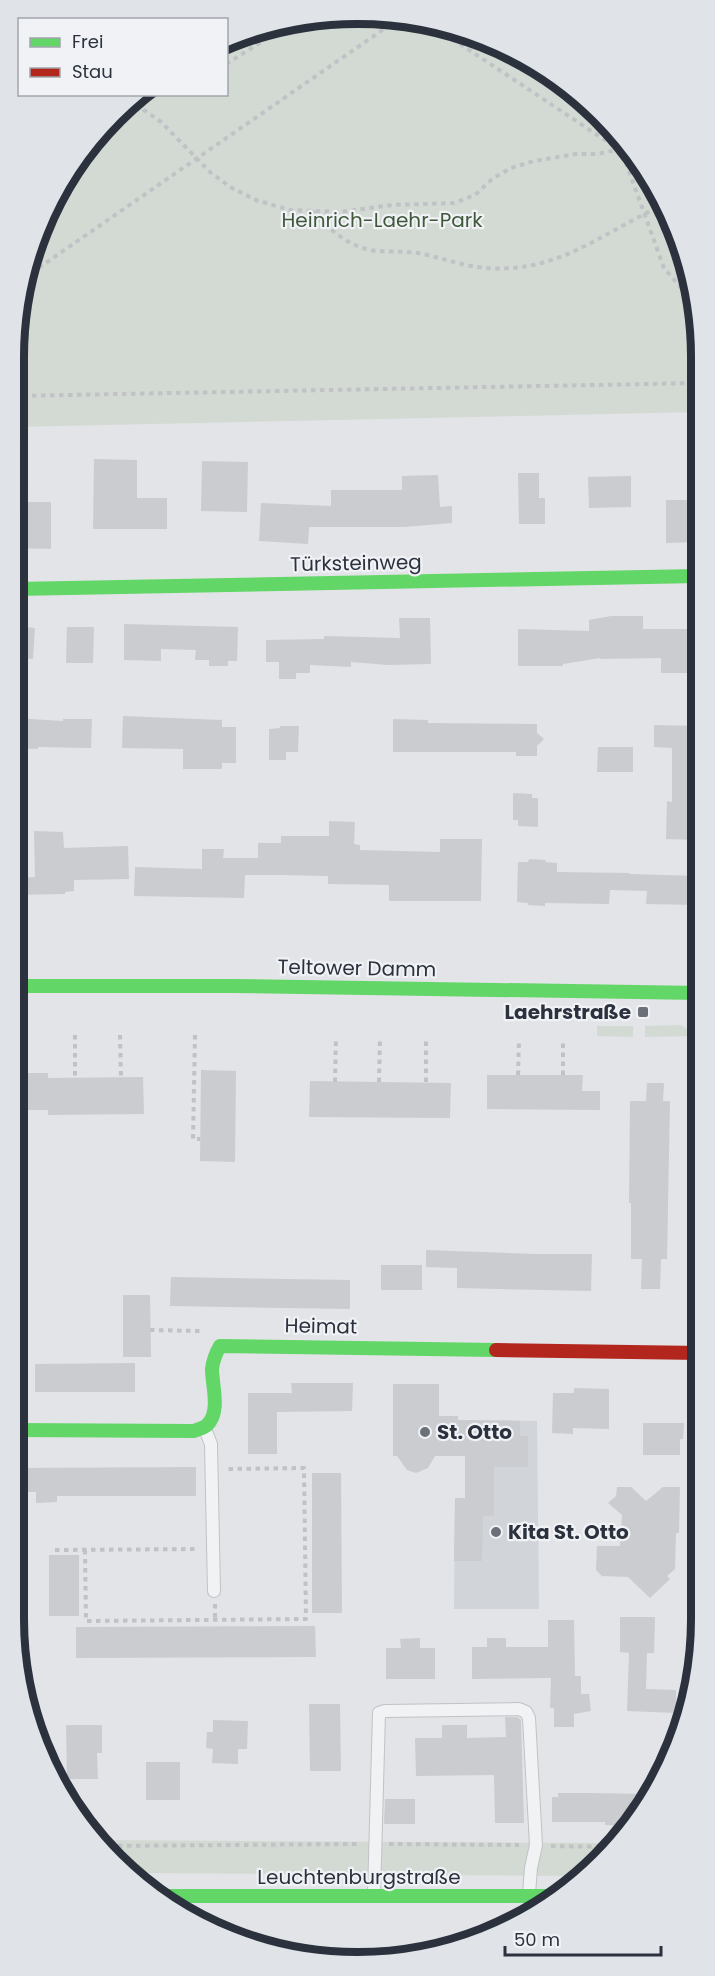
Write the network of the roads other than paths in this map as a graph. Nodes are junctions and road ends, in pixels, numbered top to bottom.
1 (691, 576) edge
2 (24, 589) edge
3 (24, 986) edge
4 (691, 993) edge
5 (691, 1353) edge
6 (205, 1428) junction
7 (24, 1430) edge
8 (214, 1592) dead end
9 (172, 1896) edge
10 (374, 1896) junction
11 (530, 1896) junction
12 (543, 1896) edge

1 - 2 street, Türksteinweg
3 - 4 street, Teltower Damm
5 - 6 street, Heimat
6 - 7 street
6 - 8 lane
9 - 10 street, Leuchtenburgstraße
10 - 11 street, Leuchtenburgstraße
10 - 11 lane
11 - 12 street, Leuchtenburgstraße

